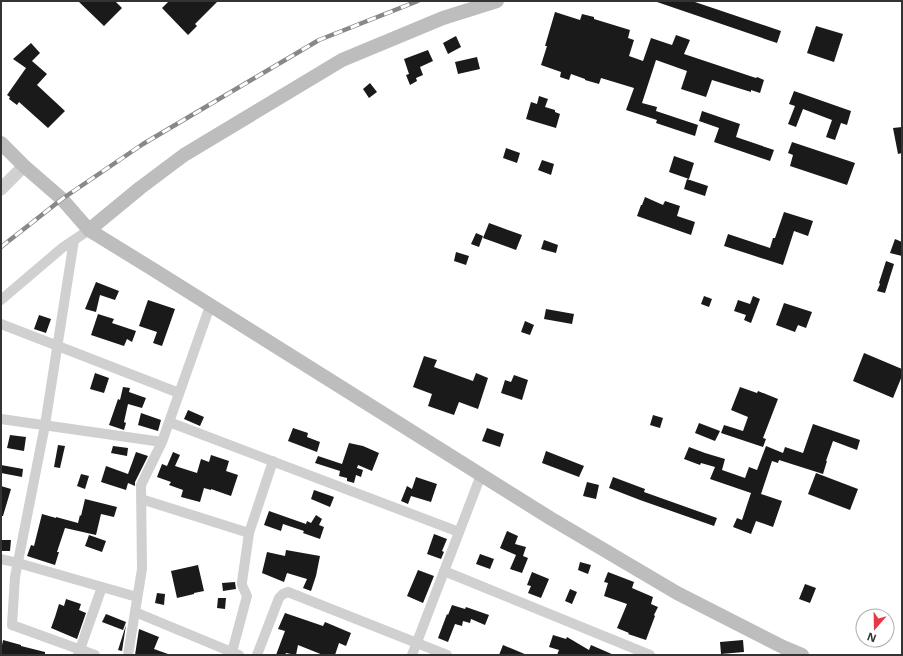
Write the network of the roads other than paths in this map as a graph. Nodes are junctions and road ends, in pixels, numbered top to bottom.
1 (497, 1) edge
2 (1, 143) edge
3 (24, 166) junction
4 (1, 189) edge
5 (89, 230) junction
6 (74, 240) junction
7 (1, 300) edge
8 (210, 306) junction
9 (1, 324) edge
10 (58, 346) junction
11 (179, 393) junction
12 (1, 419) edge
13 (169, 422) junction
14 (45, 425) junction
15 (162, 442) junction
16 (273, 461) junction
17 (481, 475) junction
18 (141, 499) junction
19 (459, 532) junction
20 (249, 533) junction
21 (1, 559) edge
22 (18, 563) junction
23 (444, 571) junction
24 (102, 587) junction
25 (137, 597) junction
26 (135, 612) junction
27 (416, 642) junction
28 (79, 652) edge
29 (235, 654) edge
30 (95, 655) edge
31 (128, 655) edge
32 (258, 655) edge
33 (412, 655) edge
34 (447, 655) edge
35 (650, 655) edge
36 (802, 655) edge

1 - 5 main road
2 - 3 main road
3 - 4 street
3 - 5 main road
5 - 6 street
5 - 8 main road
6 - 7 street
6 - 10 street
8 - 11 street
8 - 17 main road
9 - 10 street
10 - 11 street
10 - 14 street
11 - 13 street
12 - 14 street
13 - 15 street
13 - 16 street
14 - 15 street
14 - 22 street
15 - 18 street
16 - 19 street
16 - 20 street
17 - 19 street
17 - 36 main road
18 - 20 street
18 - 25 street
19 - 23 street
20 - 29 street
21 - 22 street
22 - 24 street
22 - 28 street
23 - 27 street
23 - 35 street
24 - 25 street
24 - 28 street
25 - 26 street
26 - 29 street
26 - 31 street
27 - 32 street
27 - 33 street
27 - 34 street
28 - 30 street

